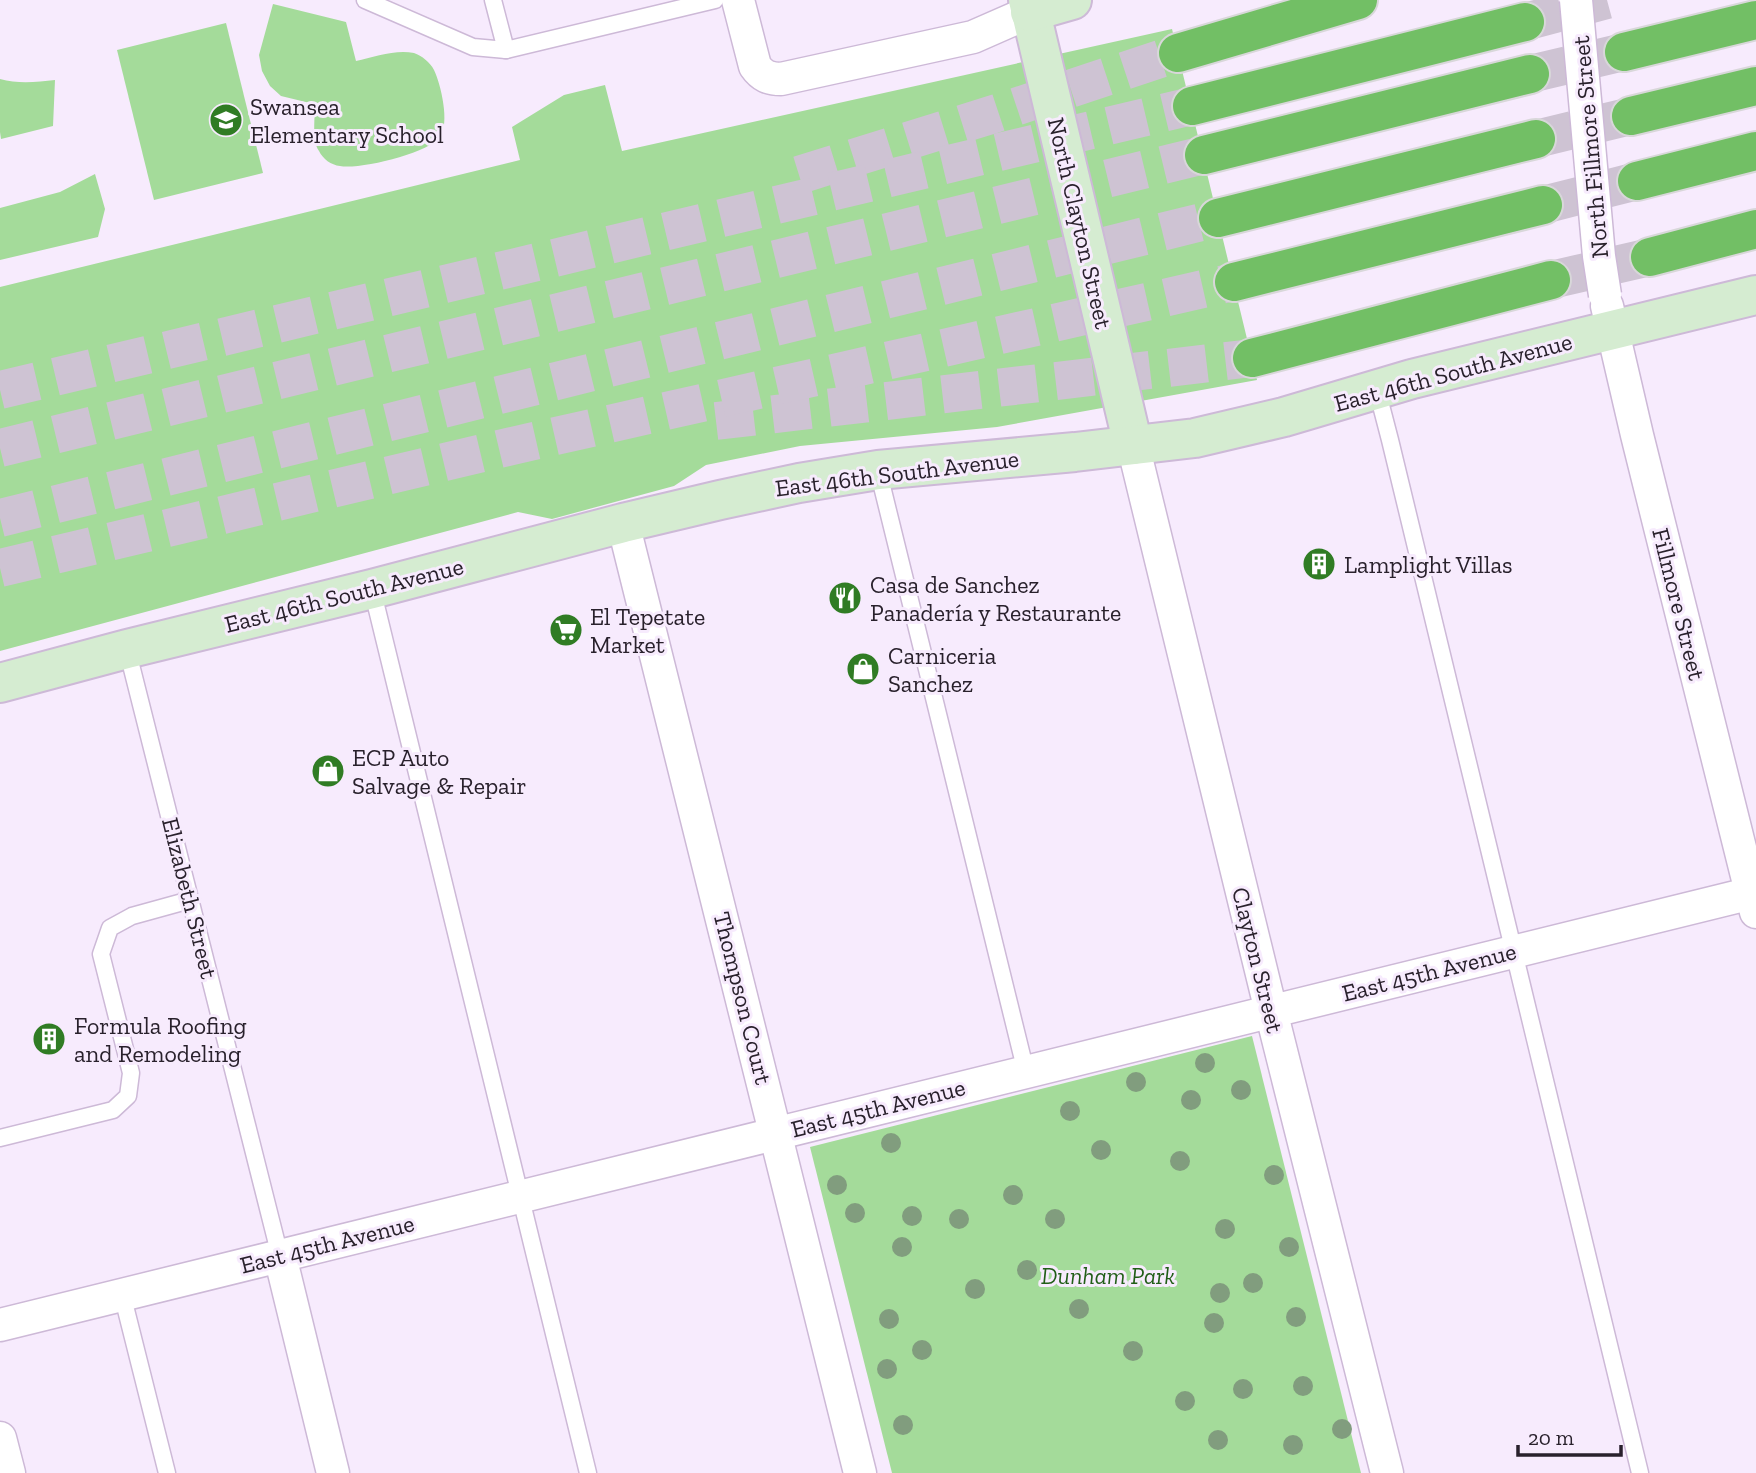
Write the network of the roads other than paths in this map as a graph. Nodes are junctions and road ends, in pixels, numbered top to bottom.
1 (365, 0) edge
2 (493, 0) edge
3 (715, 0) edge
4 (738, 0) edge
5 (1072, 0) edge
6 (1358, 0) edge
7 (1576, 0) edge
8 (1029, 6) edge
9 (1756, 20) edge
10 (1525, 22) tunnel mouth
11 (506, 50) junction
12 (1624, 52) tunnel mouth
13 (1178, 53) tunnel mouth
14 (1530, 74) tunnel mouth
15 (1756, 86) edge
16 (1192, 106) tunnel mouth
17 (1631, 116) tunnel mouth
18 (1536, 139) tunnel mouth
19 (1756, 151) edge
20 (1205, 155) tunnel mouth
21 (1637, 181) tunnel mouth
22 (1543, 205) tunnel mouth
23 (1218, 218) tunnel mouth
24 (1756, 229) edge
25 (1650, 257) tunnel mouth
26 (1551, 280) tunnel mouth
27 (1234, 282) tunnel mouth
28 (1756, 295) edge
29 (1608, 313) junction
30 (1252, 358) tunnel mouth
31 (1377, 390) junction
32 (1133, 445) junction
33 (878, 470) junction
34 (623, 523) junction
35 (372, 589) junction
36 (127, 649) junction
37 (0, 683) edge
38 (1754, 899) edge
39 (190, 900) junction
40 (1515, 951) junction
41 (1271, 1012) junction
42 (1026, 1072) junction
43 (777, 1133) junction
44 (0, 1138) edge
45 (519, 1196) junction
46 (280, 1255) junction
47 (122, 1294) junction
48 (0, 1325) edge
49 (0, 1438) edge
50 (9, 1473) edge
51 (167, 1473) edge
52 (333, 1473) edge
53 (588, 1473) edge
54 (860, 1473) edge
55 (1387, 1473) edge
56 (1640, 1473) edge

1 - 11 lane
2 - 11 lane
3 - 11 lane
4 - 8 street
5 - 8 main road
6 - 13 highway
7 - 29 street, North Fillmore Street, bridge
8 - 32 main road, North Clayton Street
9 - 12 highway
10 - 16 highway
14 - 20 highway
15 - 17 highway
18 - 23 highway
19 - 21 highway
22 - 27 highway
24 - 25 highway
26 - 30 highway
28 - 29 main road, East 46th South Avenue
29 - 31 main road, East 46th South Avenue
29 - 38 street, Fillmore Street
31 - 32 main road, East 46th South Avenue
31 - 40 lane
32 - 33 main road, East 46th South Avenue
32 - 41 street, Clayton Street
33 - 34 main road, East 46th South Avenue
33 - 42 lane
34 - 35 main road, East 46th South Avenue
34 - 43 street, Thompson Court
35 - 36 main road, East 46th South Avenue
35 - 45 lane
36 - 37 main road, East 46th South Avenue
36 - 39 lane, Elizabeth Street
38 - 40 street, East 45th Avenue
39 - 44 lane
39 - 46 lane, Elizabeth Street
40 - 41 street, East 45th Avenue
40 - 56 lane
41 - 42 street, East 45th Avenue
41 - 55 street, Clayton Street
42 - 43 street, East 45th Avenue
43 - 45 street, East 45th Avenue
43 - 54 street, Thompson Court
45 - 46 street, East 45th Avenue
45 - 53 lane
46 - 47 street, East 45th Avenue
46 - 52 street, Elizabeth Street
47 - 48 street, East 45th Avenue
47 - 51 lane
49 - 50 street

